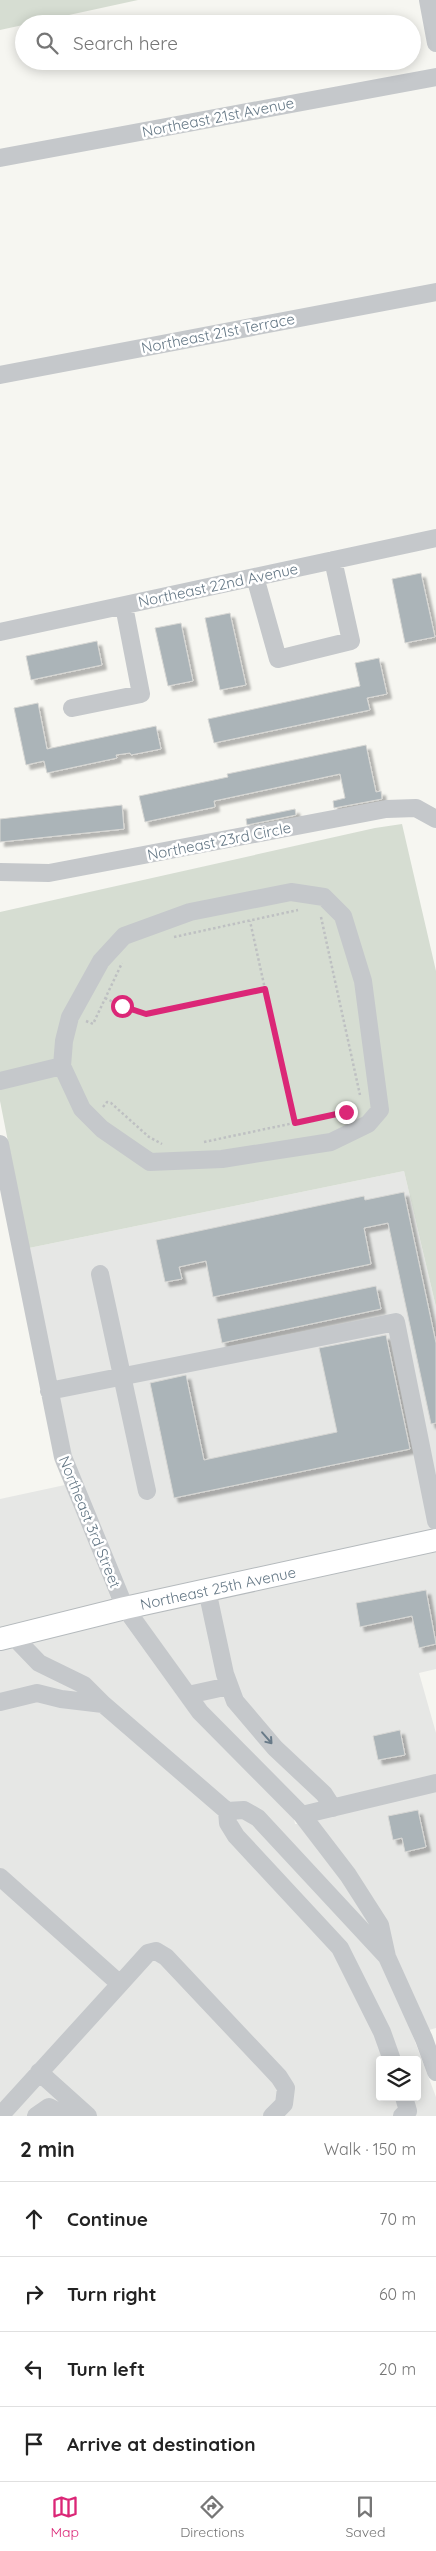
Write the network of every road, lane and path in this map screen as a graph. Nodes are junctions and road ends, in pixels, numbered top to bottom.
1 (428, 0) edge
2 (436, 43) edge
3 (436, 76) edge
4 (0, 158) edge
5 (436, 292) edge
6 (0, 375) edge
7 (436, 538) edge
8 (333, 560) junction
9 (255, 577) junction
10 (124, 606) junction
11 (0, 632) edge
12 (72, 708) dead end
13 (436, 819) edge
14 (0, 872) edge
15 (317, 896) junction
16 (302, 910) dead end
17 (250, 920) junction
18 (165, 938) dead end
19 (126, 958) dead end
20 (265, 989) junction
21 (106, 998) junction
22 (80, 1021) dead end
23 (62, 1066) junction
24 (0, 1081) edge
25 (362, 1099) dead end
26 (364, 1108) dead end
27 (98, 1110) dead end
28 (295, 1123) junction
29 (0, 1144) edge
30 (195, 1144) dead end
31 (166, 1146) dead end
32 (100, 1274) dead end
33 (121, 1377) junction
34 (49, 1392) junction
35 (147, 1491) dead end
36 (436, 1520) edge
37 (436, 1540) edge
38 (207, 1590) junction
39 (125, 1608) junction
40 (6, 1637) edge
41 (232, 1694) junction
42 (188, 1696) junction
43 (0, 1702) edge
44 (103, 1704) junction
45 (436, 1783) edge
46 (328, 1801) junction
47 (227, 1811) junction
48 (302, 1815) junction
49 (0, 1877) edge
50 (387, 1957) junction
51 (120, 1984) junction
52 (430, 2037) edge
53 (391, 2056) edge
54 (40, 2072) junction
55 (436, 2072) edge
56 (405, 2101) edge
57 (0, 2116) edge
58 (36, 2116) edge
59 (67, 2116) edge
60 (88, 2116) edge
61 (272, 2116) edge
62 (402, 2116) edge

1 - 2 street
3 - 4 street, Northeast 21st Avenue
5 - 6 street, Northeast 21st Terrace
7 - 8 street, Northeast 22nd Avenue
8 - 9 street, Northeast 22nd Avenue
8 - 9 street
9 - 10 street, Northeast 22nd Avenue
10 - 11 street, Northeast 22nd Avenue
10 - 12 street
13 - 14 street, Northeast 23rd Circle
15 - 23 street
15 - 23 street
15 - 25 path
16 - 17 path
17 - 18 path
17 - 20 path
19 - 21 path
20 - 21 path
20 - 28 path
21 - 22 path
23 - 24 street
26 - 28 path
27 - 31 path
28 - 30 path
29 - 34 street, Northeast 3rd Street
32 - 33 street
33 - 34 street
33 - 35 street
33 - 36 street
34 - 39 street, Northeast 3rd Street
37 - 38 main road, Northeast 25th Avenue
38 - 39 main road, Northeast 25th Avenue
38 - 41 street
39 - 40 main road, Northeast 25th Avenue
39 - 42 street, Northeast 3rd Street
40 - 44 street
41 - 42 street
41 -> 46 street
42 - 48 street, Northeast 3rd Street
43 - 44 street
44 - 47 street
45 - 46 street
46 - 48 street
47 - 50 street
47 - 53 street
48 - 50 street, Northeast 3rd Street
49 - 51 street
50 - 52 street, Northeast 3rd Street
51 - 54 street
51 - 61 street
52 - 55 street, Northeast 3rd Street
54 - 57 street
54 - 60 street
56 - 62 street
58 - 59 street

